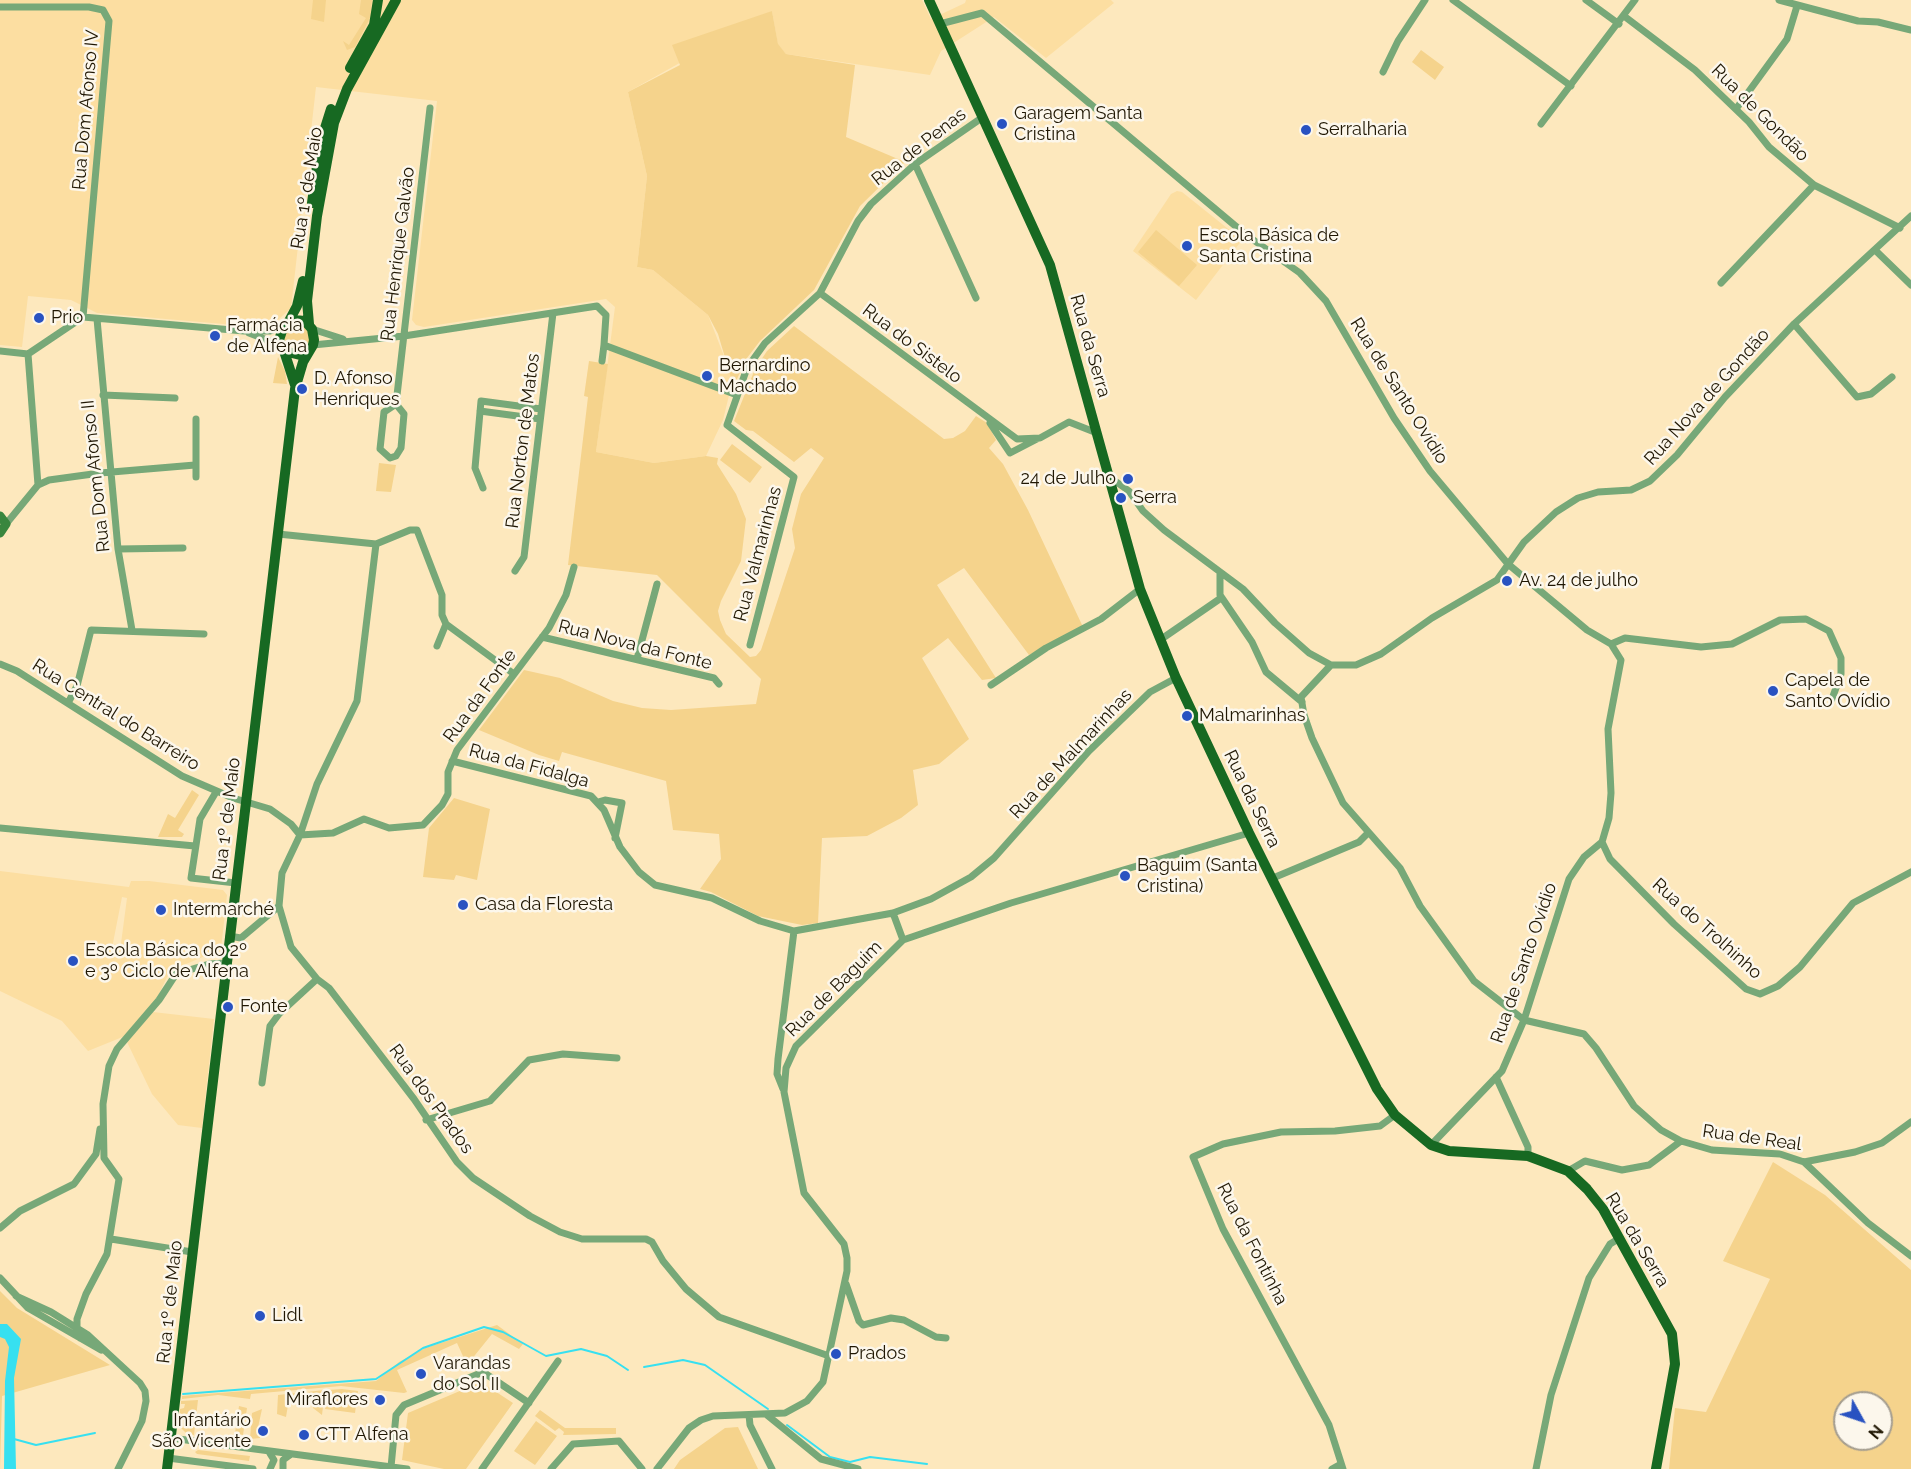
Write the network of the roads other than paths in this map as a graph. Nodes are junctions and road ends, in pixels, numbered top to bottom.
1 (378, 0) edge
2 (396, 0) edge
3 (929, 0) edge
4 (1425, 0) edge
5 (1454, 0) edge
6 (1586, 0) edge
7 (1635, 0) edge
8 (1779, 0) edge
9 (1797, 6) junction
10 (0, 7) edge
11 (1624, 16) junction
12 (940, 24) junction
13 (1619, 24) junction
14 (1911, 30) edge
15 (1383, 72) dead end
16 (1571, 86) junction
17 (430, 108) dead end
18 (1736, 109) junction
19 (982, 117) junction
20 (1541, 124) dead end
21 (915, 164) junction
22 (1814, 185) junction
23 (1911, 216) edge
24 (1900, 228) junction
25 (1875, 250) junction
26 (1721, 283) dead end
27 (1911, 285) edge
28 (820, 293) junction
29 (975, 298) dead end
30 (553, 313) junction
31 (83, 317) junction
32 (97, 319) junction
33 (286, 323) junction
34 (1794, 324) junction
35 (311, 327) junction
36 (244, 331) junction
37 (404, 336) junction
38 (348, 341) junction
39 (604, 345) junction
40 (311, 347) junction
41 (282, 348) junction
42 (0, 351) edge
43 (28, 354) junction
44 (602, 361) dead end
45 (1892, 377) dead end
46 (295, 388) junction
47 (103, 395) junction
48 (737, 395) junction
49 (175, 398) dead end
50 (396, 404) junction
51 (541, 409) junction
52 (480, 411) junction
53 (196, 418) dead end
54 (987, 418) junction
55 (540, 419) junction
56 (1097, 433) junction
57 (1040, 438) junction
58 (195, 465) junction
59 (110, 472) junction
60 (1108, 476) junction
61 (196, 477) dead end
62 (38, 485) junction
63 (483, 488) dead end
64 (0, 516) edge
65 (6, 524) junction
66 (0, 533) edge
67 (278, 534) junction
68 (376, 544) junction
69 (183, 548) dead end
70 (118, 549) junction
71 (1508, 564) junction
72 (574, 567) dead end
73 (515, 571) dead end
74 (1220, 574) junction
75 (657, 584) dead end
76 (1140, 589) junction
77 (1221, 598) junction
78 (446, 624) junction
79 (132, 630) junction
80 (204, 634) dead end
81 (542, 637) junction
82 (1160, 640) junction
83 (1611, 644) junction
84 (750, 645) dead end
85 (437, 646) dead end
86 (637, 659) junction
87 (0, 664) edge
88 (1331, 665) junction
89 (514, 674) junction
90 (1176, 678) junction
91 (719, 684) dead end
92 (991, 685) dead end
93 (1832, 699) dead end
94 (1302, 702) junction
95 (68, 704) junction
96 (452, 761) junction
97 (216, 792) junction
98 (246, 802) junction
99 (598, 802) junction
100 (0, 828) edge
101 (1368, 832) junction
102 (1249, 833) junction
103 (300, 835) junction
104 (615, 839) junction
105 (1602, 843) junction
106 (195, 846) junction
107 (1911, 872) edge
108 (1273, 878) junction
109 (236, 883) junction
110 (279, 906) junction
111 (893, 914) junction
112 (794, 931) junction
113 (229, 936) junction
114 (903, 940) junction
115 (226, 963) junction
116 (317, 980) junction
117 (1524, 1020) junction
118 (617, 1058) dead end
119 (1496, 1077) junction
120 (262, 1083) dead end
121 (784, 1092) junction
122 (102, 1114) junction
123 (1395, 1115) junction
124 (426, 1120) junction
125 (1911, 1122) edge
126 (1681, 1141) junction
127 (1431, 1146) junction
128 (1528, 1156) junction
129 (104, 1158) junction
130 (1804, 1162) junction
131 (1568, 1171) junction
132 (83, 1173) junction
133 (0, 1228) edge
134 (1620, 1238) junction
135 (111, 1239) junction
136 (192, 1252) junction
137 (1911, 1256) edge
138 (0, 1278) edge
139 (845, 1283) junction
140 (16, 1296) junction
141 (76, 1326) junction
142 (80, 1338) junction
143 (946, 1338) dead end
144 (106, 1352) junction
145 (829, 1356) junction
146 (558, 1360) dead end
147 (529, 1403) junction
148 (749, 1415) junction
149 (767, 1415) junction
150 (171, 1438) junction
151 (267, 1451) junction
152 (296, 1455) junction
153 (168, 1464) edge
154 (227, 1467) edge
155 (391, 1467) junction
156 (1342, 1467) edge
157 (118, 1469) edge
158 (253, 1469) edge
159 (270, 1469) edge
160 (283, 1469) edge
161 (407, 1469) edge
162 (482, 1469) edge
163 (551, 1469) edge
164 (642, 1469) edge
165 (657, 1469) edge
166 (772, 1469) edge
167 (858, 1469) edge
168 (1332, 1469) edge
169 (1536, 1469) edge
170 (1656, 1469) edge

1 - 33 main road, Rua 1º de Maio
2 - 35 main road, Rua 1º de Maio
3 - 12 main road, Rua da Serra
4 - 15 street
5 - 16 street
6 - 13 street
7 - 11 street
8 - 9 street
9 - 14 street
9 - 18 street
10 - 31 street, Rua Dom Afonso IV
11 - 13 street
11 - 18 street, Rua de Gondão
12 - 19 main road, Rua da Serra
12 - 71 street, Rua de Santo Ovídio
13 - 16 street
16 - 20 street
17 - 37 street, Rua Henrique Galvão
18 - 22 street, Rua de Gondão
19 - 21 street, Rua de Penas
19 - 56 main road, Rua da Serra
21 - 28 street, Rua de Penas
21 - 29 street
22 - 24 street, Rua de Gondão
22 - 26 street
23 - 24 street, Rua Nova de Gondão
24 - 25 street, Rua Nova de Gondão
25 - 27 street
25 - 34 street, Rua Nova de Gondão
28 - 48 street, Rua de Penas
28 - 54 street, Rua do Sistelo
30 - 37 street
30 - 39 street
30 - 51 street, Rua Norton de Matos
31 - 32 street
31 - 43 street
32 - 36 street
32 - 47 street, Rua Dom Afonso II
33 - 35 main road
33 - 36 street
33 - 41 main road
34 - 45 street
34 - 71 street, Rua Nova de Gondão
35 - 38 street
35 - 40 main road
36 - 41 street
37 - 38 street
37 - 50 street, Rua Henrique Galvão
38 - 40 street
39 - 44 street
39 - 48 street
40 - 41 main road
40 - 46 main road, Rua 1º de Maio
41 - 46 main road, Rua 1º de Maio
42 - 43 street
43 - 62 street
46 - 67 main road, Rua 1º de Maio
47 - 49 street
47 - 59 street, Rua Dom Afonso II
48 - 84 street, Rua Valmarinhas
50 - 50 street
51 - 52 street
51 - 55 street, Rua Norton de Matos
52 - 55 street
52 - 63 street
53 - 58 street
54 - 57 street, Rua do Sistelo
54 - 57 street, Rua do Sistelo
55 - 73 street, Rua Norton de Matos
56 - 57 street, Rua do Sistelo
56 - 60 main road, Rua da Serra
58 - 59 street
58 - 61 street
59 - 62 street
59 - 70 street, Rua Dom Afonso II
60 - 74 street
60 - 76 main road, Rua da Serra
62 - 65 street
64 - 65 street
65 - 66 street
67 - 68 street
67 - 98 main road, Rua 1º de Maio
68 - 78 street
68 - 103 street, Rua dos Prados
69 - 70 street
70 - 79 street, Rua Dom Afonso II
71 - 83 street, Rua de Santo Ovídio
71 - 88 street, Rua Nova de Gondão
72 - 81 street, Rua da Fonte
74 - 77 street
74 - 88 street
75 - 86 street
76 - 82 main road, Rua da Serra
76 - 92 street
77 - 82 street
77 - 94 street
78 - 85 street
78 - 89 street
79 - 80 street
79 - 95 street
81 - 86 street, Rua Nova da Fonte
81 - 89 street, Rua da Fonte
82 - 90 main road, Rua da Serra
83 - 93 street
83 - 105 street
86 - 91 street, Rua Nova da Fonte
87 - 95 street, Rua Central do Barreiro
88 - 94 street
89 - 96 street, Rua da Fonte
90 - 102 main road, Rua da Serra
90 - 111 street, Rua de Malmarinhas
94 - 101 street
95 - 97 street, Rua Central do Barreiro
96 - 99 street, Rua da Fidalga
96 - 103 street, Rua da Fonte
97 - 98 street, Rua Central do Barreiro
97 - 106 street
98 - 103 street, Rua Central do Barreiro
98 - 109 main road, Rua 1º de Maio
99 - 104 street, Rua da Fidalga
99 - 104 street, Rua da Fidalga
100 - 106 street
101 - 108 street
101 - 117 street
102 - 108 main road, Rua da Serra
102 - 114 street, Rua de Baguim
103 - 110 street, Rua dos Prados
104 - 112 street, Rua da Fidalga
105 - 107 street, Rua do Trolhinho
105 - 117 street, Rua de Santo Ovídio
106 - 109 street
108 - 123 main road, Rua da Serra
109 - 113 main road, Rua 1º de Maio
110 - 113 street
110 - 116 street, Rua dos Prados
111 - 112 street, Rua de Malmarinhas
111 - 114 street
112 - 121 street
113 - 115 main road, Rua 1º de Maio
114 - 121 street, Rua de Baguim
115 - 122 street
115 - 136 main road, Rua 1º de Maio
116 - 120 street
116 - 124 street, Rua dos Prados
117 - 119 street, Rua de Santo Ovídio
117 - 126 street, Rua de Real
118 - 124 street
119 - 127 street, Rua de Santo Ovídio
119 - 128 street
121 - 139 street, Rua de Baguim
122 - 129 street
122 - 132 street
123 - 127 main road, Rua da Serra
123 - 156 street, Rua da Fontinha
124 - 145 street, Rua dos Prados
125 - 130 street, Rua de Real
126 - 130 street, Rua de Real
126 - 131 street
127 - 128 main road, Rua da Serra
128 - 131 main road, Rua da Serra
129 - 132 street
129 - 135 street
130 - 137 street
131 - 134 main road, Rua da Serra
132 - 133 street
134 - 169 street
134 - 170 main road, Rua da Serra
135 - 136 street
135 - 141 street
136 - 150 main road, Rua 1º de Maio
138 - 140 street
139 - 143 street
139 - 145 street, Rua de Baguim
140 - 141 street
140 - 142 street
141 - 142 street
141 - 144 street
142 - 144 street
144 - 157 street
145 - 149 street, Rua de Baguim
146 - 147 street
147 - 155 street
147 - 162 street
148 - 149 street, Rua de Baguim
148 - 165 street, Rua de Baguim
148 - 166 street
149 - 167 street
150 - 151 street
150 - 153 main road, Rua 1º de Maio
151 - 152 street
151 - 159 street
152 - 155 street
152 - 160 street
153 - 154 street
154 - 158 street
155 - 161 street
156 - 168 street
163 - 164 street

